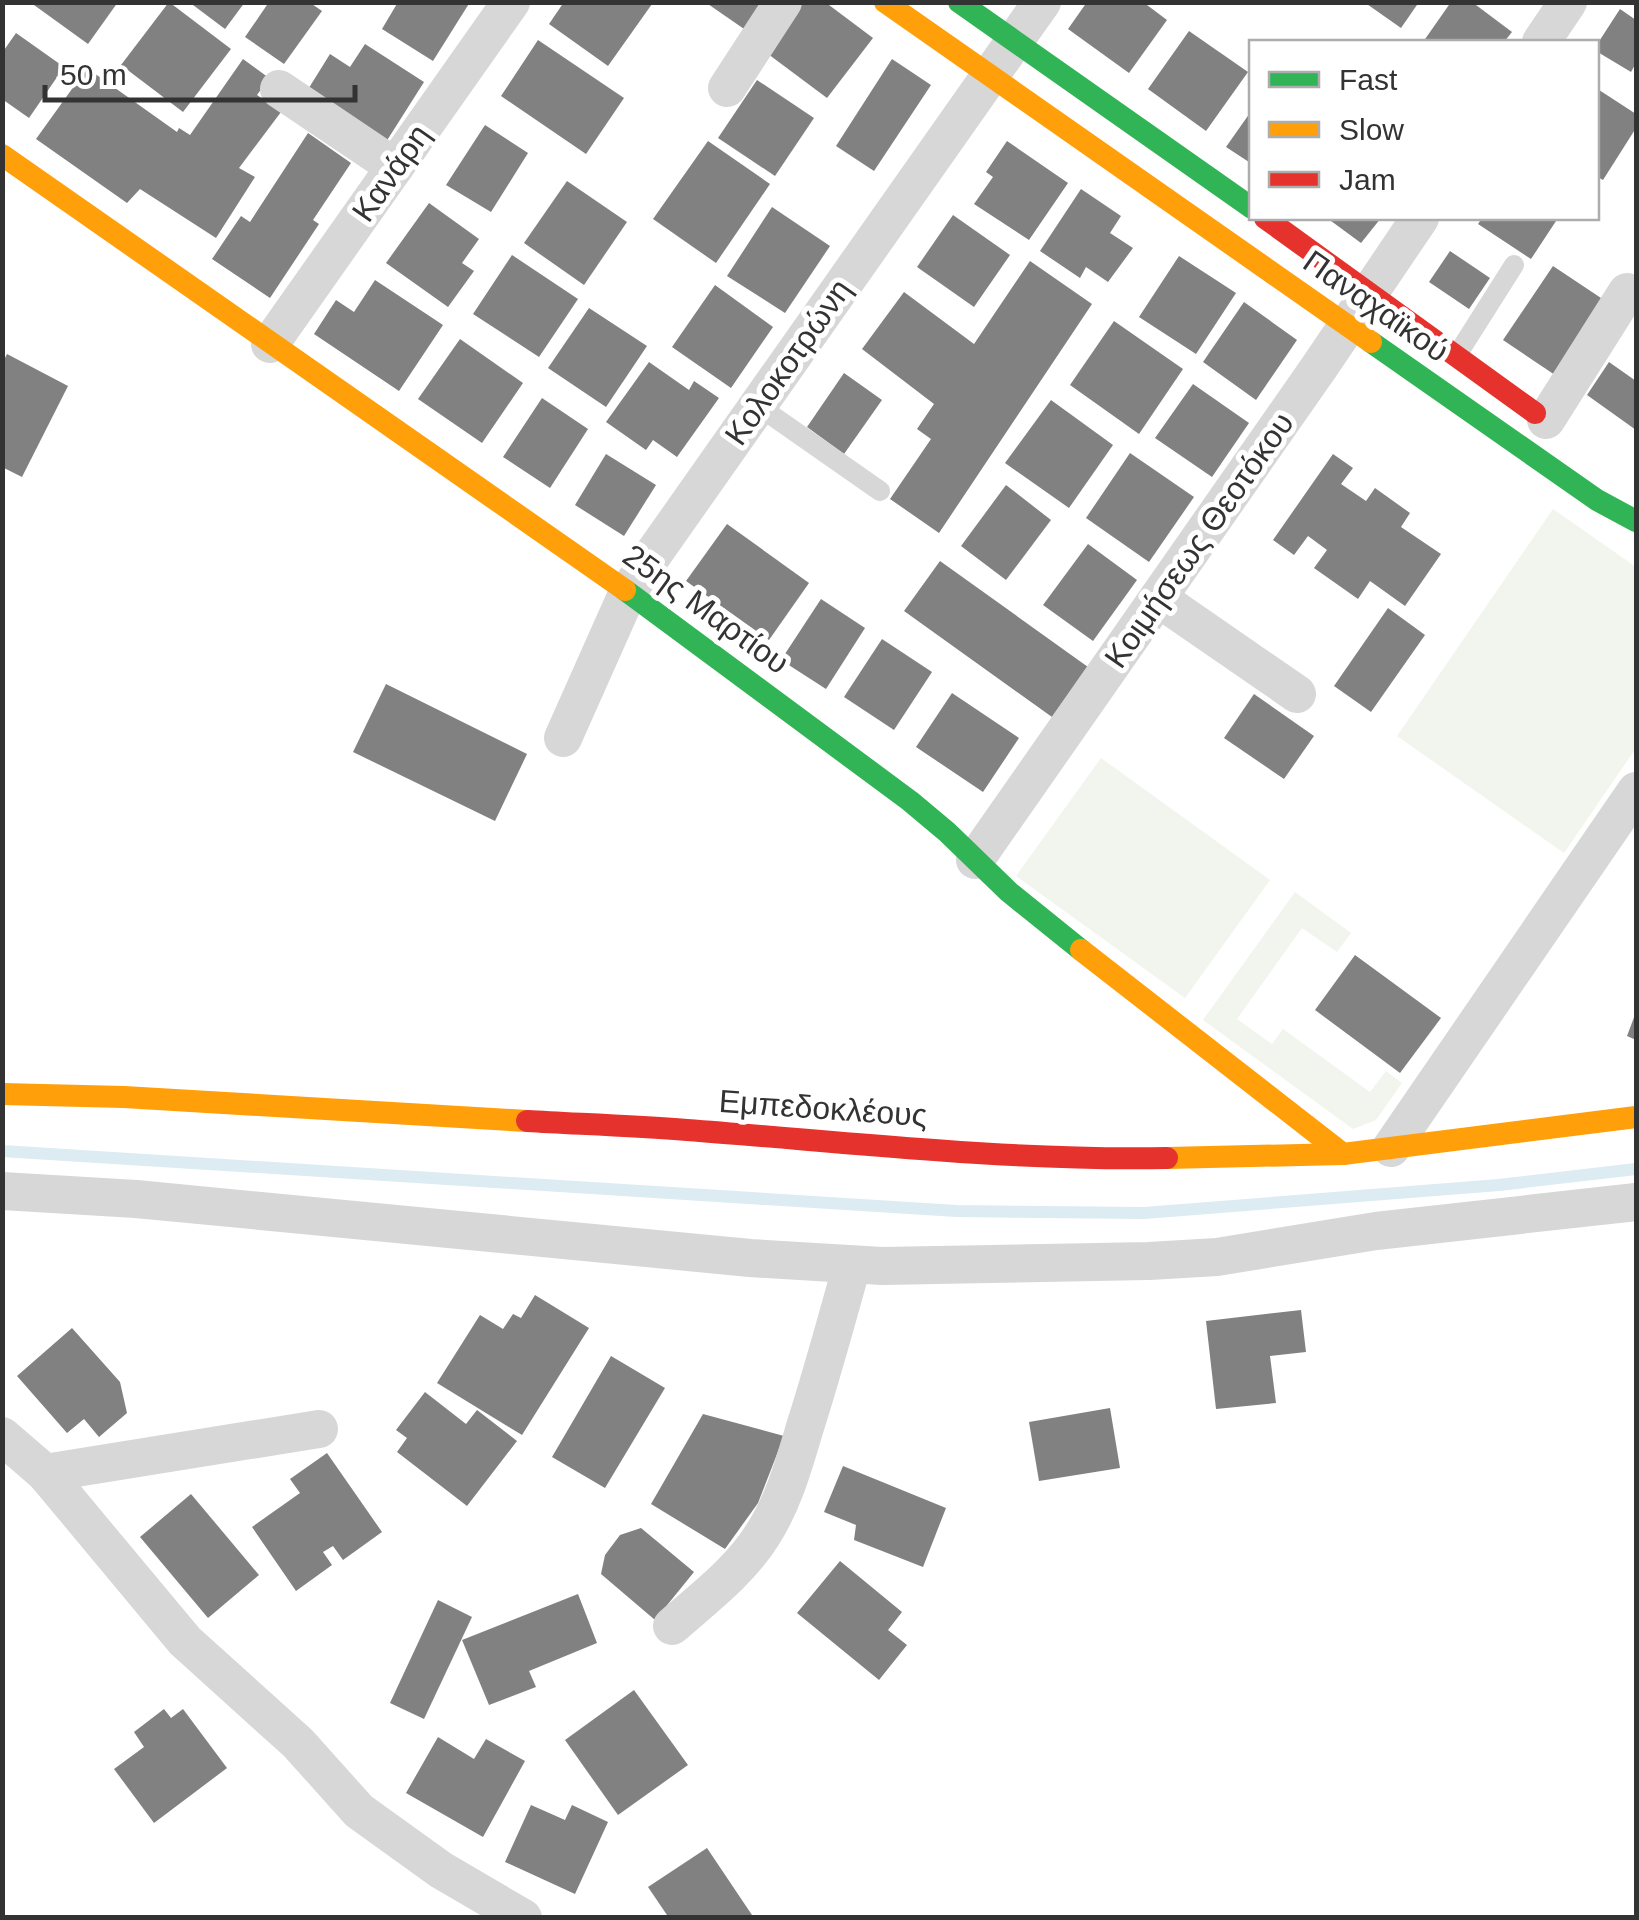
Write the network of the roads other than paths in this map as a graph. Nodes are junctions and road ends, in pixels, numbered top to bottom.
1 (511, 2) edge
2 (783, 2) edge
3 (885, 2) edge
4 (959, 2) edge
5 (1042, 2) edge
6 (1568, 2) edge
7 (1542, 40) edge
8 (1015, 42) junction
9 (991, 76) junction
10 (728, 88) dead end
11 (279, 90) dead end
12 (2, 154) edge
13 (395, 167) junction
14 (1249, 206) edge
15 (1268, 220) edge
16 (1419, 220) edge
17 (1514, 265) dead end
18 (1369, 290) junction
19 (1627, 292) dead end
20 (1346, 325) junction
21 (270, 344) junction
22 (1457, 355) junction
23 (758, 405) junction
24 (1553, 426) joint
25 (880, 491) dead end
26 (1636, 521) edge
27 (628, 592) junction
28 (1158, 598) junction
29 (1297, 694) dead end
30 (563, 738) dead end
31 (1636, 791) edge
32 (976, 860) junction
33 (2, 1094) edge
34 (1636, 1117) edge
35 (1391, 1148) junction
36 (1343, 1154) junction
37 (2, 1191) edge
38 (1636, 1202) edge
39 (852, 1266) junction
40 (319, 1429) dead end
41 (2, 1436) edge
42 (45, 1473) junction
43 (672, 1626) dead end
44 (522, 1918) edge

1 - 13 street, Κανάρη
2 - 10 street
3 - 9 street, Παναχαϊκού
4 - 8 street
5 - 8 street, Κολοκοτρώνη
6 - 7 street
8 - 9 street, Κολοκοτρώνη
8 - 14 street
9 - 20 street, Παναχαϊκού
9 - 23 street, Κολοκοτρώνη
11 - 13 street
12 - 21 street, 25ης Μαρτίου
13 - 21 street, Κανάρη
15 - 18 street, Παναχαϊκού
16 - 18 street, Κοιμήσεως Θεοτόκου
17 - 22 lane
18 - 20 street, Κοιμήσεως Θεοτόκου
18 - 22 street, Παναχαϊκού
19 - 24 street
20 - 26 street, Παναχαϊκού
20 - 28 street, Κοιμήσεως Θεοτόκου
21 - 27 street, 25ης Μαρτίου
22 - 24 street, Παναχαϊκού
23 - 25 lane
23 - 27 street, Κολοκοτρώνη
27 - 30 street, Κολοκοτρώνη
27 - 32 street, 25ης Μαρτίου
28 - 29 street
28 - 32 street, Κοιμήσεως Θεοτόκου
31 - 35 street
32 - 36 street, 25ης Μαρτίου
33 - 36 street, Εμπεδοκλέους
34 - 35 street, Εμπεδοκλέους
35 - 36 street, Εμπεδοκλέους
37 - 39 street
38 - 39 street
39 - 43 street
40 - 42 street
41 - 42 street
42 - 44 street

